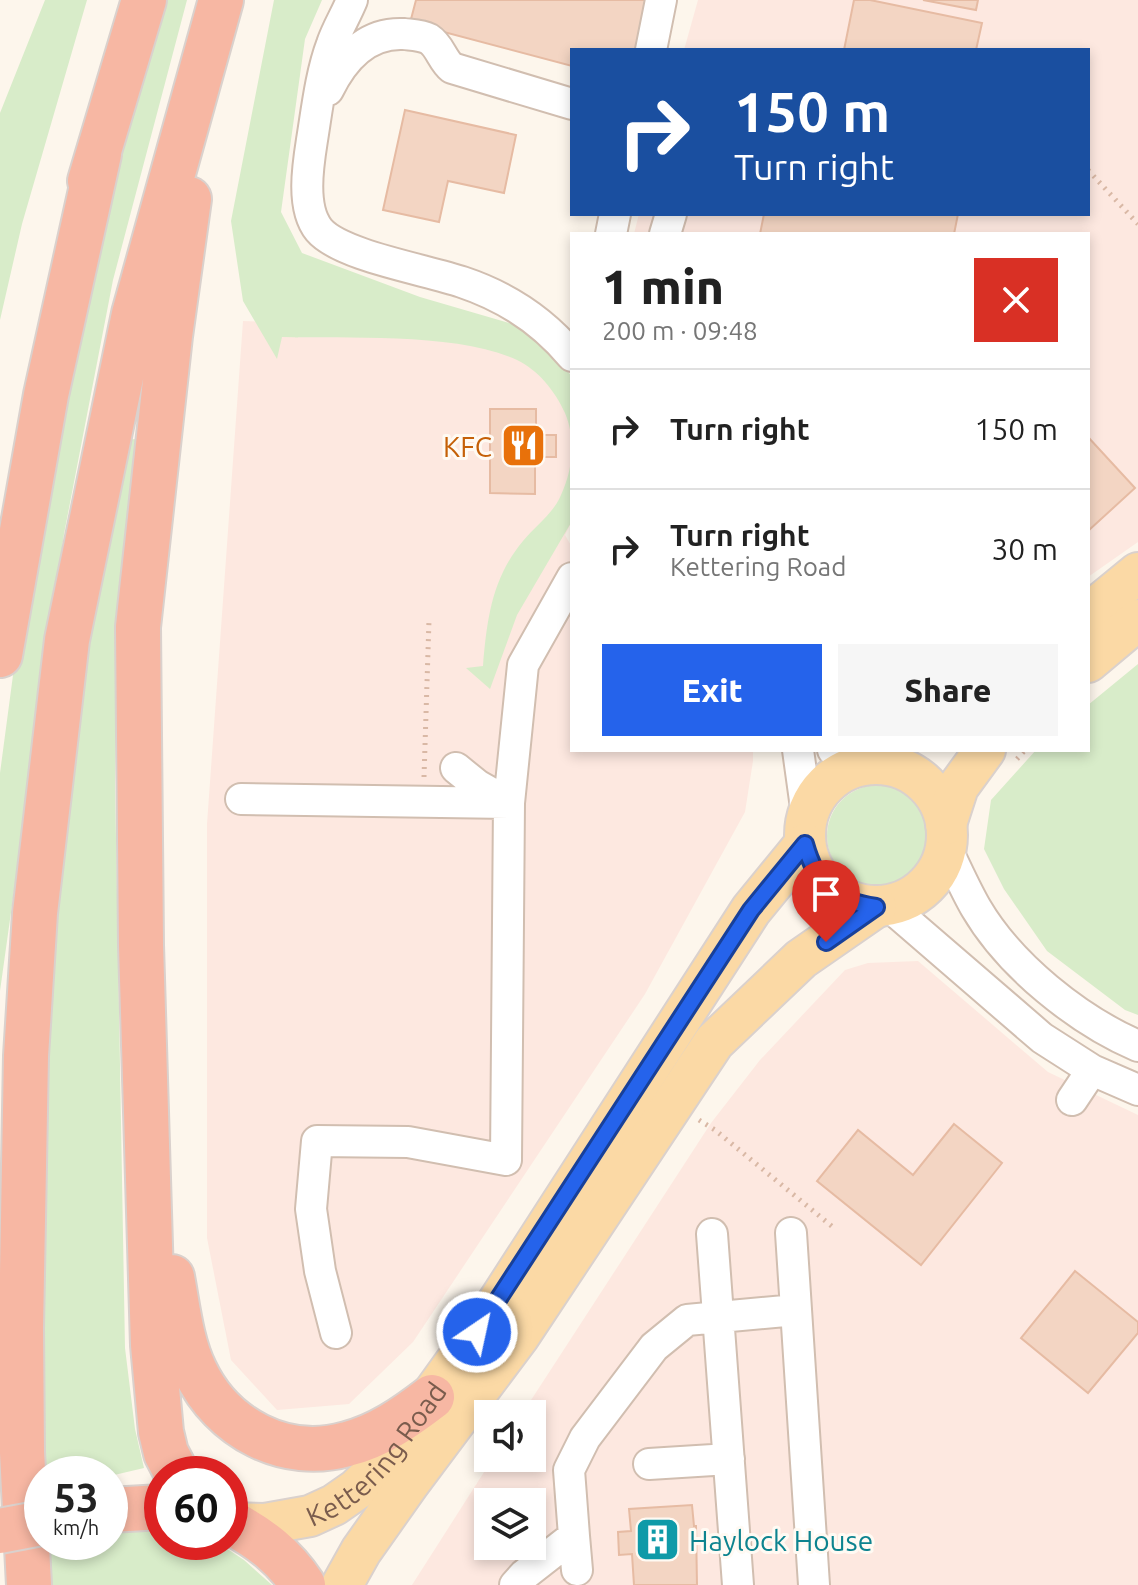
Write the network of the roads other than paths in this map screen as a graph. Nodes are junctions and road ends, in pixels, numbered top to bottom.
1 (144, 0) edge
2 (352, 0) edge
3 (661, 0) edge
4 (218, 9) edge
5 (651, 48) edge
6 (570, 103) edge
7 (316, 117) junction
8 (99, 154) junction
9 (570, 354) edge
10 (0, 482) edge
11 (1138, 573) edge
12 (570, 582) edge
13 (1090, 612) edge
14 (1138, 620) edge
15 (0, 655) edge
16 (1090, 660) edge
17 (798, 752) edge
18 (845, 752) edge
19 (1000, 755) edge
20 (888, 759) edge
21 (456, 768) dead end
22 (241, 799) dead end
23 (509, 803) junction
24 (806, 830) junction
25 (946, 836) junction
26 (882, 906) junction
27 (1138, 1046) edge
28 (1092, 1070) junction
29 (1138, 1090) edge
30 (1072, 1100) dead end
31 (146, 1125) junction
32 (791, 1233) dead end
33 (712, 1234) dead end
34 (796, 1310) junction
35 (718, 1317) junction
36 (336, 1333) dead end
37 (432, 1397) junction
38 (168, 1456) edge
39 (729, 1459) junction
40 (649, 1464) dead end
41 (248, 1522) edge
42 (24, 1526) edge
43 (0, 1531) edge
44 (248, 1533) edge
45 (574, 1536) junction
46 (577, 1570) dead end
47 (29, 1585) edge
48 (303, 1585) edge
49 (342, 1585) edge
50 (515, 1585) edge
51 (738, 1585) edge
52 (814, 1585) edge

1 - 8 highway
2 - 7 street
3 - 5 street
4 - 31 highway
4 - 47 highway
6 - 7 street
7 - 9 street
8 - 10 highway
8 - 15 highway
11 - 13 main road
12 - 23 street
14 - 16 main road
17 - 24 street
18 - 20 street
19 - 25 main road
20 - 24 main road
20 - 25 main road
21 - 23 street
22 - 23 street
23 - 36 street
24 - 26 main road
24 - 37 main road, Kettering Road
25 - 26 main road
25 - 27 street
26 - 28 street
26 - 49 main road, Kettering Road
28 - 29 street
28 - 30 street
31 - 37 highway
31 - 38 highway
32 - 34 street
33 - 35 street
34 - 35 street
34 - 52 street
35 - 39 street
35 - 45 street
37 - 41 main road, Kettering Road
39 - 40 street
39 - 51 street
42 - 43 highway, bridge
44 - 48 highway
45 - 46 street
45 - 50 street

